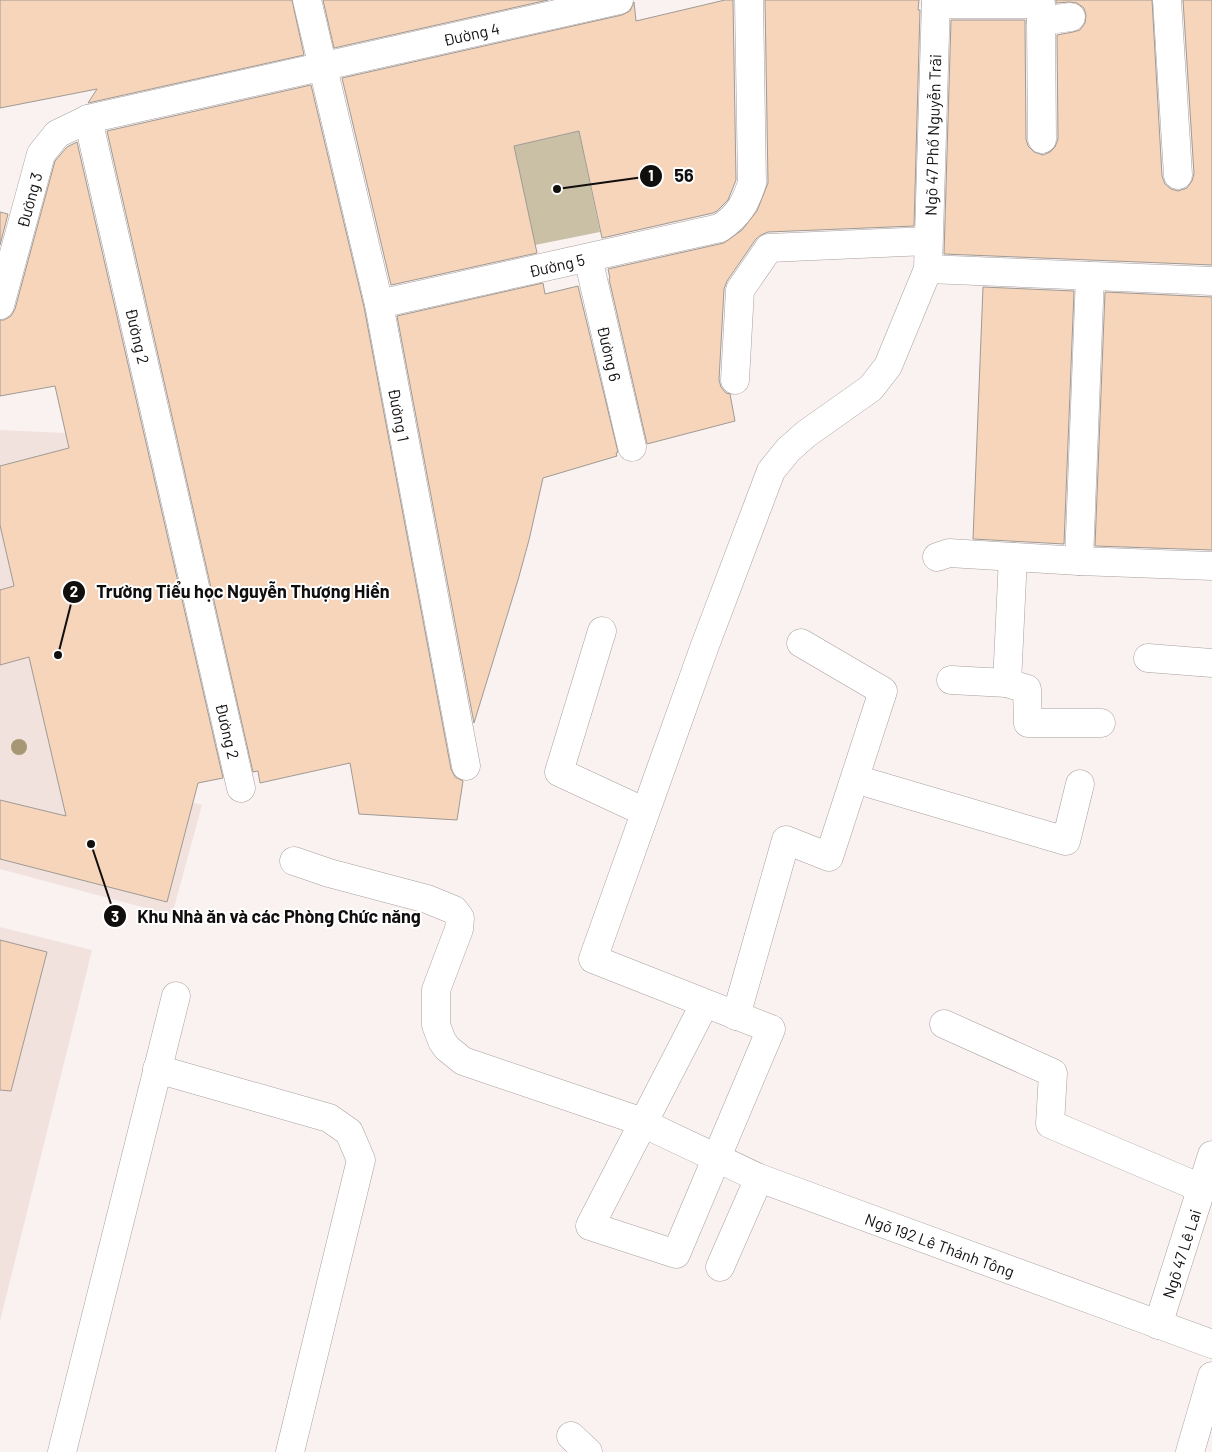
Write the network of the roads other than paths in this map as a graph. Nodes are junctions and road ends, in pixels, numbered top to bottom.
1 (307, 0) edge
2 (619, 0) edge
3 (749, 0) edge
4 (1167, 0) edge
5 (936, 2) edge
6 (1041, 8) edge
7 (1071, 17) dead end
8 (323, 65) junction
9 (88, 119) junction
10 (1042, 139) dead end
11 (1178, 175) dead end
12 (928, 241) junction
13 (588, 258) junction
14 (928, 269) junction
15 (1090, 276) junction
16 (1212, 281) edge
17 (379, 304) junction
18 (0, 305) edge
19 (734, 380) dead end
20 (632, 448) dead end
21 (937, 556) dead end
22 (1012, 557) junction
23 (1079, 561) junction
24 (1212, 566) edge
25 (602, 631) dead end
26 (801, 643) dead end
27 (1148, 658) dead end
28 (1212, 663) edge
29 (951, 680) dead end
30 (1007, 683) junction
31 (1101, 723) dead end
32 (466, 766) dead end
33 (855, 779) junction
34 (1080, 784) dead end
35 (241, 788) dead end
36 (645, 812) junction
37 (294, 861) dead end
38 (176, 996) dead end
39 (705, 1003) junction
40 (736, 1016) junction
41 (944, 1024) dead end
42 (157, 1069) junction
43 (643, 1123) junction
44 (1212, 1155) edge
45 (759, 1178) junction
46 (1202, 1188) junction
47 (720, 1267) dead end
48 (1158, 1325) junction
49 (1212, 1344) edge
50 (1212, 1376) edge
51 (62, 1452) edge
52 (290, 1452) edge
53 (1190, 1452) edge

1 - 8 street, Đường 1
2 - 8 street, Đường 4
3 - 13 street, Đường 5
4 - 11 street
5 - 6 street
5 - 12 street, Ngõ 47 Phố Nguyễn Trãi
6 - 7 street
6 - 10 street
8 - 9 street
8 - 17 street, Đường 1
9 - 18 street, Đường 3
9 - 35 street, Đường 2
12 - 14 street, Ngõ 47 Phố Nguyễn Trãi
12 - 19 street
13 - 17 street, Đường 5
13 - 20 street, Đường 6
14 - 15 street
14 - 36 street
15 - 16 street
15 - 23 street
17 - 32 street, Đường 1
21 - 22 street
22 - 23 street
22 - 30 street
23 - 24 street
25 - 36 street
26 - 33 street
27 - 28 street
29 - 30 street
30 - 31 street
33 - 34 street
33 - 40 street
36 - 39 street
37 - 43 street, Ngõ 192 Lê Thánh Tông
38 - 42 street
39 - 40 street
39 - 43 street
40 - 43 street
41 - 46 street
42 - 51 street
42 - 52 street
43 - 45 street, Ngõ 192 Lê Thánh Tông
44 - 46 street, Ngõ 47 Lê Lai
45 - 47 street
45 - 48 street, Ngõ 192 Lê Thánh Tông
46 - 48 street, Ngõ 47 Lê Lai
48 - 49 street, Ngõ 192 Lê Thánh Tông
50 - 53 street

